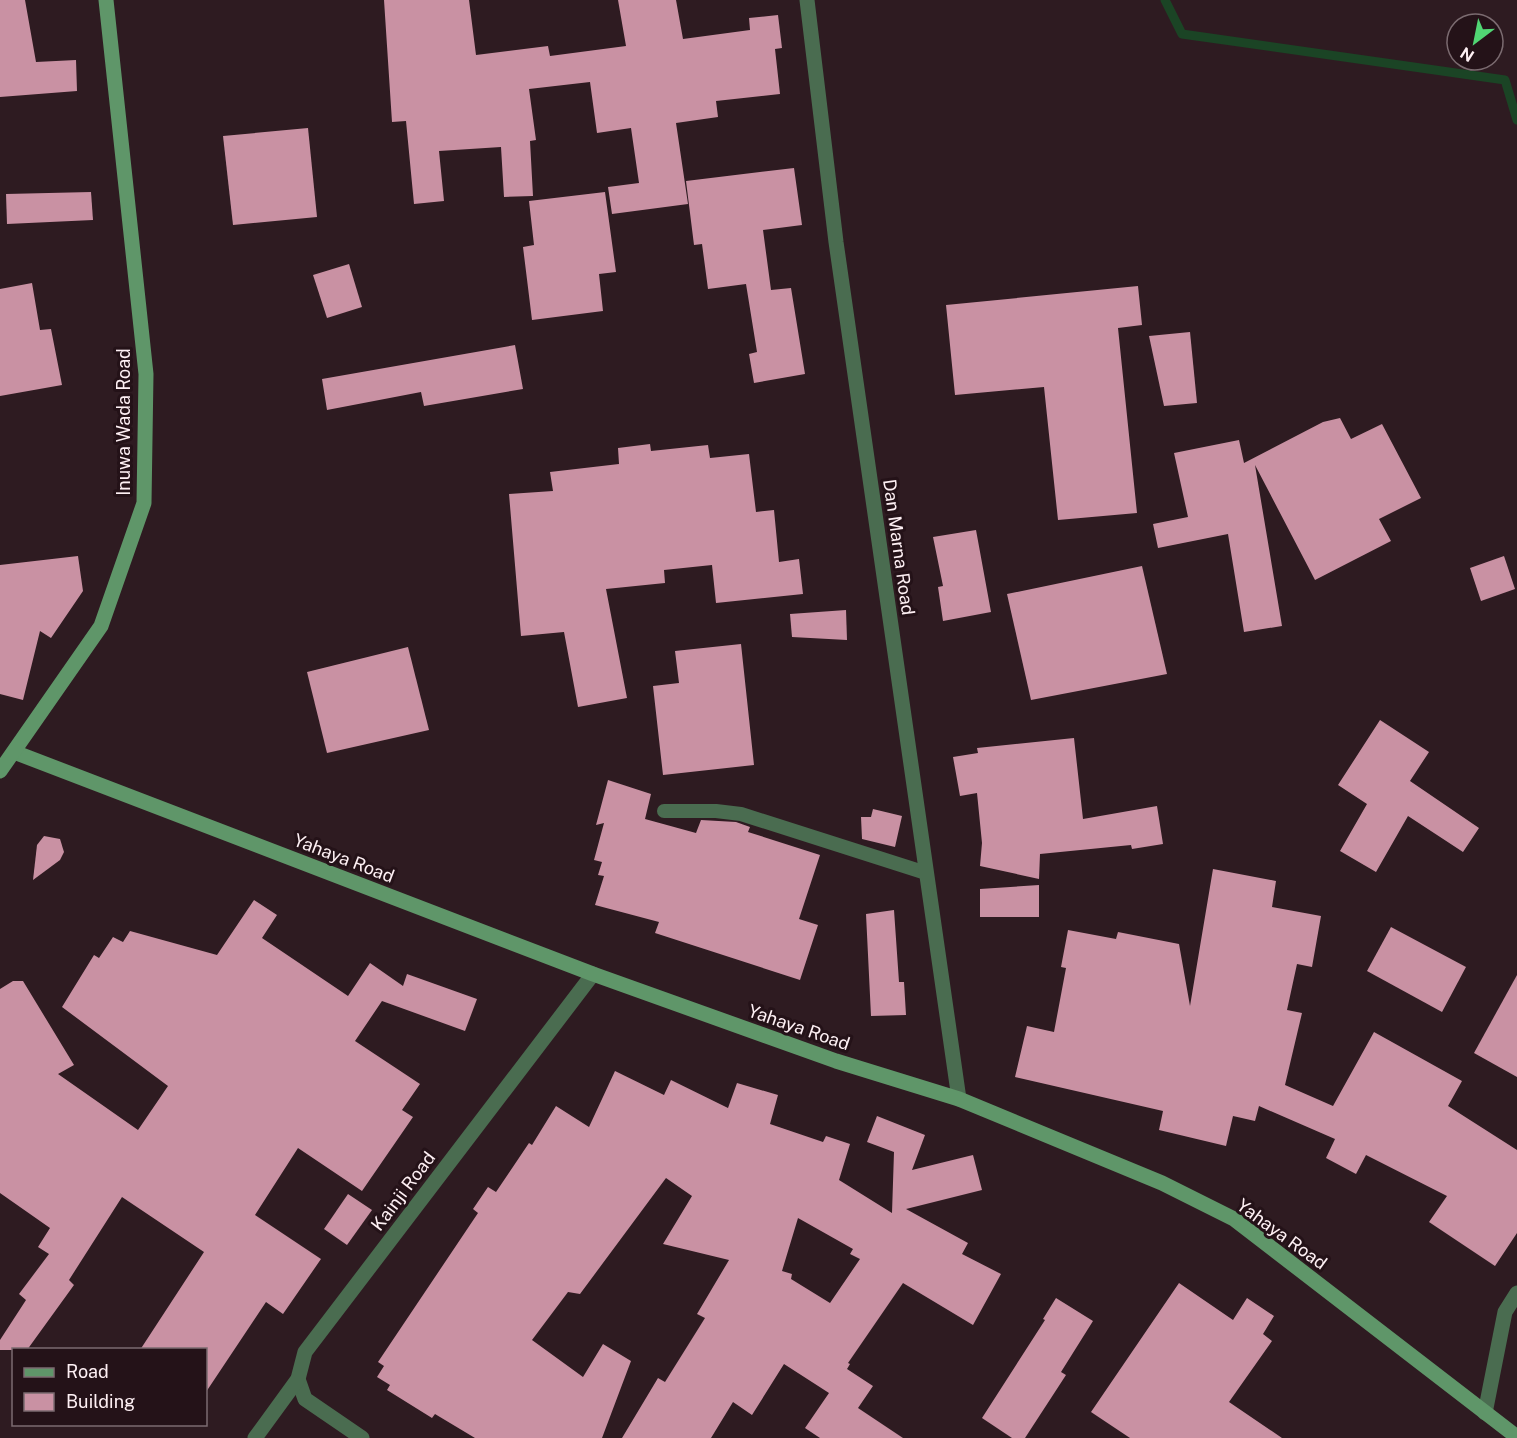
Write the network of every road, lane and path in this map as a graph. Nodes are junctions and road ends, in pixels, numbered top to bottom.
1 (106, 0) edge
2 (807, 0) edge
3 (14, 752) junction
4 (0, 771) edge
5 (664, 812) dead end
6 (926, 873) junction
7 (593, 974) junction
8 (959, 1099) junction
9 (1517, 1293) edge
10 (298, 1378) junction
11 (1485, 1413) junction
12 (1517, 1437) edge
13 (255, 1438) edge
14 (362, 1438) edge

1 - 3 street, Inuwa Wada Road
2 - 6 street, Dan Marna Road
3 - 4 street, Inuwa Wada Road
3 - 7 street, Yahaya Road
5 - 6 lane
6 - 8 street, Dan Marna Road
7 - 8 street, Yahaya Road
7 - 10 street, Kainji Road
8 - 11 street, Yahaya Road
9 - 11 street
10 - 13 street, Kainji Road
10 - 14 street
11 - 12 street, Yahaya Road

